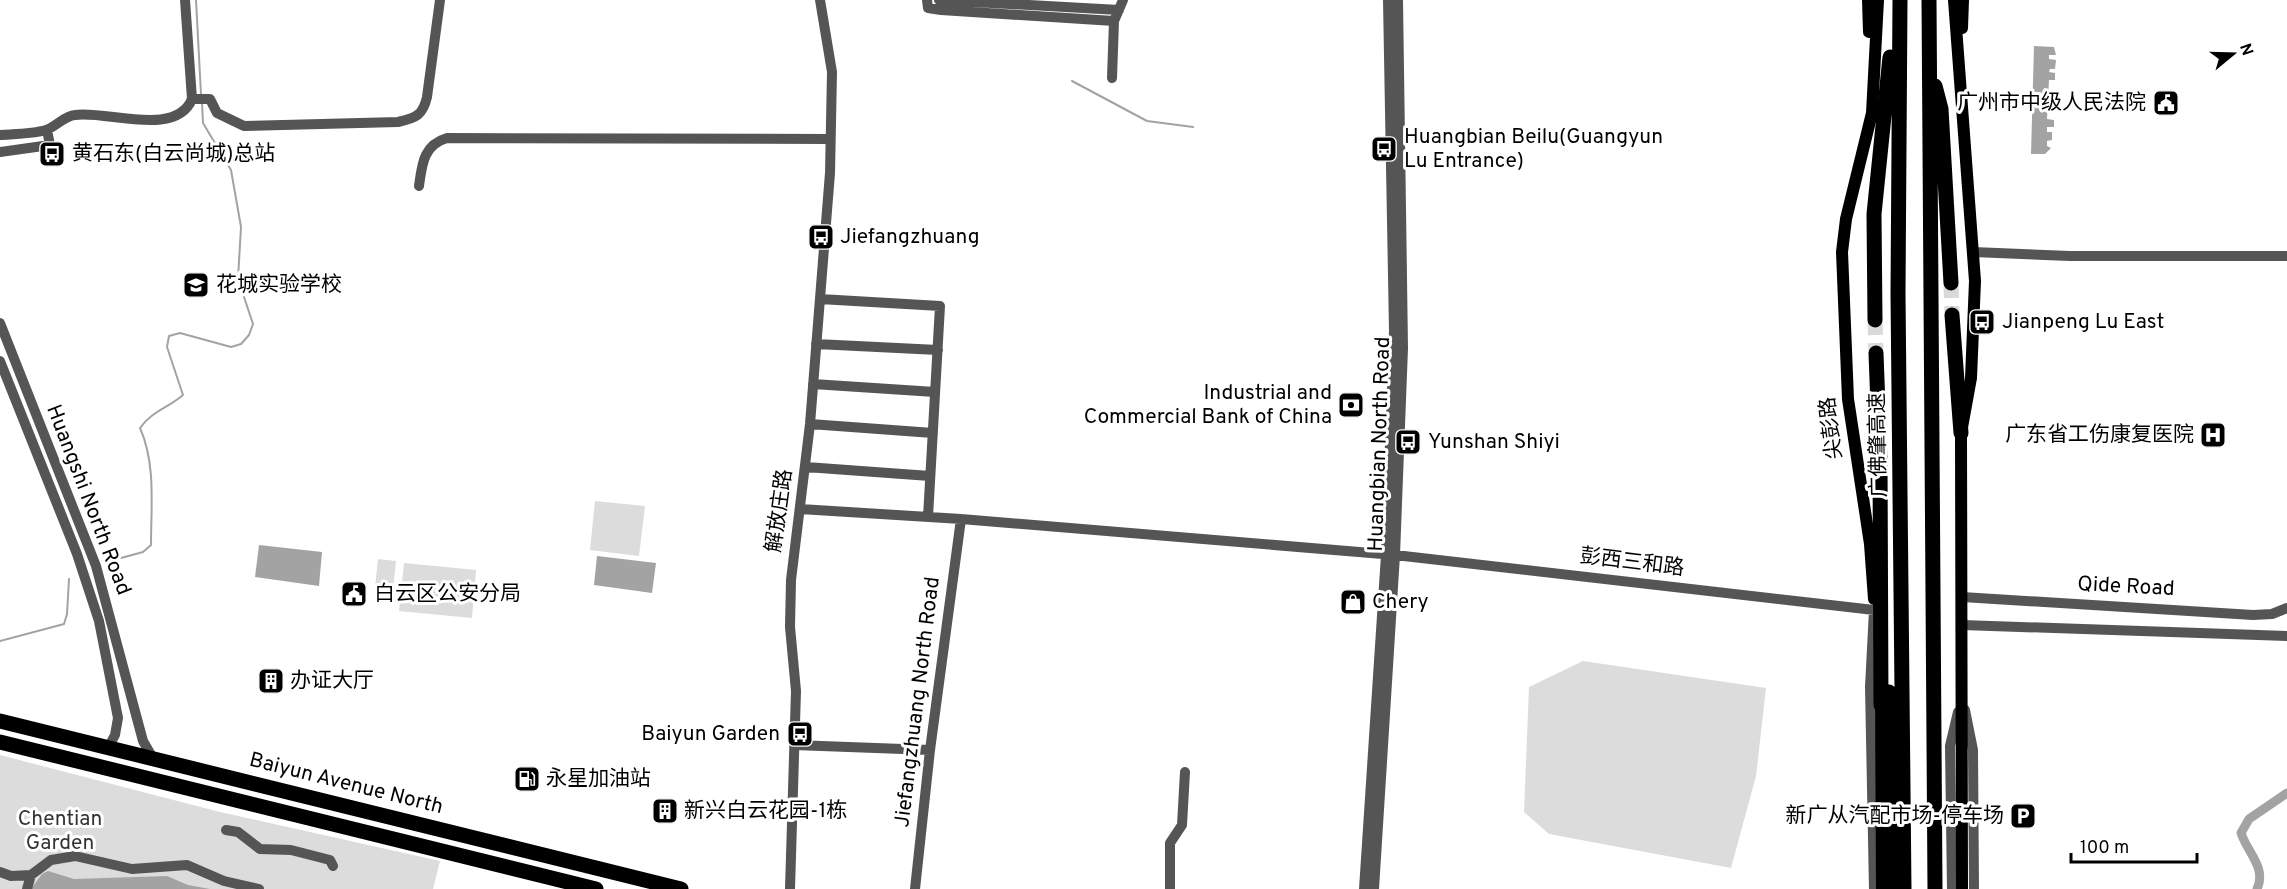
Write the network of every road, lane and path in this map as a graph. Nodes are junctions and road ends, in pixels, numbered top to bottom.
1 (185, 0) edge
2 (440, 0) edge
3 (820, 0) edge
4 (927, 0) edge
5 (1055, 0) edge
6 (1388, 0) edge
7 (1398, 0) edge
8 (1868, 0) edge
9 (1878, 0) edge
10 (1896, 0) edge
11 (1900, 0) edge
12 (1929, 0) edge
13 (1954, 0) edge
14 (1963, 0) edge
15 (1030, 2) edge
16 (940, 3) edge
17 (1121, 5) edge
18 (1030, 17) junction
19 (1054, 18) junction
20 (1114, 21) junction
21 (1929, 59) junction
22 (1960, 74) junction
23 (1112, 78) dead end
24 (1874, 90) junction
25 (192, 99) junction
26 (47, 130) junction
27 (2, 134) edge
28 (830, 139) junction
29 (15, 150) junction
30 (0, 152) edge
31 (0, 158) edge
32 (419, 186) dead end
33 (1973, 252) junction
34 (2287, 256) edge
35 (1951, 283) tunnel mouth
36 (820, 299) junction
37 (1952, 315) tunnel mouth
38 (1875, 320) tunnel mouth
39 (0, 323) edge
40 (816, 344) junction
41 (938, 350) junction
42 (1876, 353) tunnel mouth
43 (0, 361) edge
44 (813, 384) junction
45 (935, 392) junction
46 (810, 424) junction
47 (933, 433) junction
48 (1961, 433) junction
49 (806, 467) junction
50 (930, 476) junction
51 (800, 509) junction
52 (928, 517) junction
53 (961, 519) junction
54 (1391, 555) junction
55 (1881, 590) junction
56 (1962, 597) junction
57 (2287, 608) edge
58 (1874, 610) junction
59 (1962, 625) junction
60 (2287, 636) edge
61 (1962, 697) junction
62 (132, 701) junction
63 (117, 705) junction
64 (1881, 705) junction
65 (0, 722) edge
66 (0, 742) edge
67 (794, 745) junction
68 (108, 748) junction
69 (930, 750) junction
70 (154, 760) junction
71 (1185, 772) dead end
72 (226, 830) dead end
73 (333, 866) dead end
74 (0, 872) edge
75 (31, 875) junction
76 (27, 889) edge
77 (259, 889) edge
78 (596, 889) edge
79 (681, 889) edge
80 (790, 889) edge
81 (915, 889) edge
82 (1170, 889) edge
83 (1364, 889) edge
84 (1374, 889) edge
85 (1874, 889) edge
86 (1882, 889) edge
87 (1890, 889) edge
88 (1904, 889) edge
89 (1935, 889) edge
90 (1952, 889) edge
91 (1962, 889) edge
92 (1974, 889) edge

1 - 25 street
2 - 25 street
3 - 28 street, 解放庄路
4 - 16 street
5 - 19 street
6 - 54 street, Huangbian North Road
7 - 54 street, Huangbian North Road
8 - 24 main road
9 - 24 main road, 尖彭路
10 - 38 highway
11 - 88 highway, 广佛肇高速
12 - 21 highway
13 - 22 main road
14 - 22 main road
15 - 16 street
15 - 17 street
15 - 18 street
16 - 18 street
17 - 20 street
18 - 19 street
19 - 20 street
20 - 23 street
21 - 35 highway
21 - 89 highway
22 - 33 main road
24 - 58 main road, 尖彭路
25 - 26 street
26 - 27 street
26 - 29 street
28 - 32 street
28 - 36 street, 解放庄路
29 - 30 street
29 - 31 street
33 - 34 street
33 - 48 main road
36 - 40 street, 解放庄路
36 - 41 street
37 - 48 highway
39 - 62 street, Huangshi North Road
40 - 41 street
40 - 44 street, 解放庄路
41 - 45 street
42 - 55 highway
43 - 63 street, Huangshi North Road
44 - 45 street
44 - 46 street, 解放庄路
45 - 47 street
46 - 47 street
46 - 49 street, 解放庄路
47 - 50 street
48 - 56 main road
49 - 50 street
49 - 51 street, 解放庄路
50 - 52 street
51 - 52 street, 彭西三和路
51 - 67 street, 解放庄路
52 - 53 street, 彭西三和路
53 - 54 street, 彭西三和路
53 - 69 street, Jiefangzhuang North Road
54 - 58 street, 彭西三和路
54 - 83 street, Huangbian North Road
54 - 84 street, Huangbian North Road
55 - 64 highway
55 - 87 highway
56 - 57 street, Qide Road
56 - 59 main road
58 - 64 main road
58 - 85 street, 尖彭路
59 - 60 street, Qide Road
59 - 61 main road
61 - 90 street
61 - 91 main road
61 - 92 street
62 - 63 street
62 - 70 street, Huangshi North Road
63 - 68 street, Huangshi North Road
64 - 86 main road
65 - 68 highway, Baiyun Avenue North
66 - 78 highway, Baiyun Avenue North
67 - 69 street
67 - 80 street, 解放庄路
68 - 70 highway, Baiyun Avenue North
69 - 81 street, Jiefangzhuang North Road
70 - 79 highway, Baiyun Avenue North
71 - 82 street
72 - 73 street
74 - 75 street
75 - 76 street
75 - 77 street

